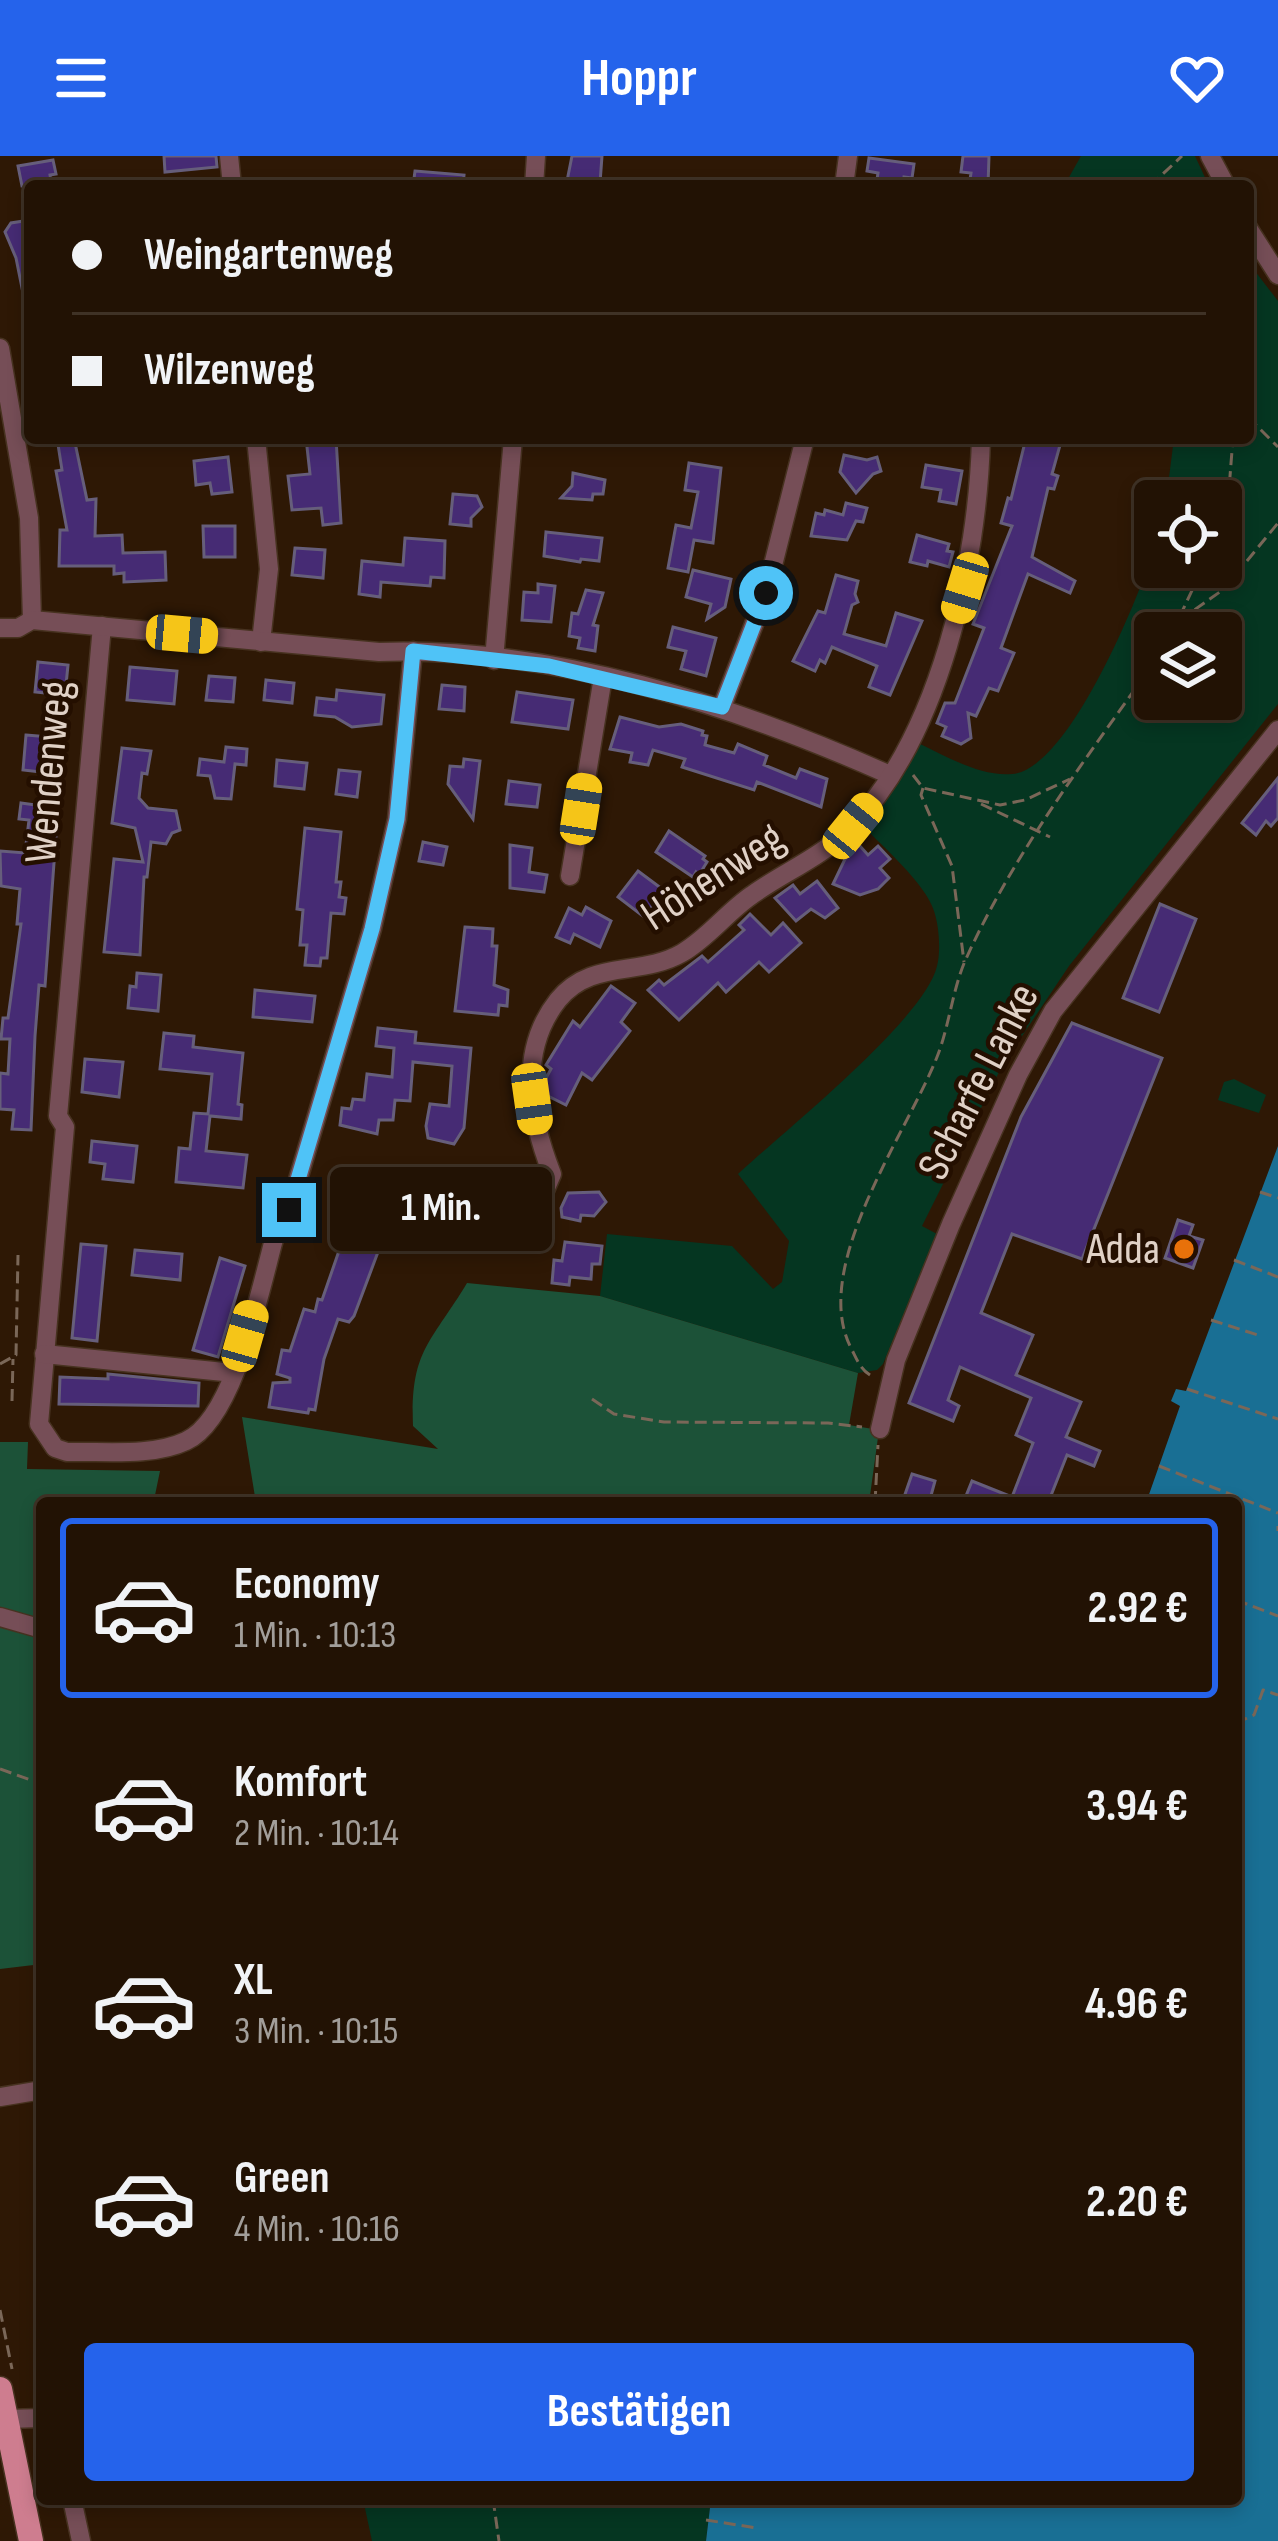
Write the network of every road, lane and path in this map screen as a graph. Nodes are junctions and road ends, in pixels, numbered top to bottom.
1 (1182, 156) edge
2 (1156, 180) edge
3 (1254, 237) edge
4 (1278, 275) edge
5 (0, 348) edge
6 (1254, 422) edge
7 (257, 444) edge
8 (512, 444) edge
9 (803, 444) edge
10 (981, 444) edge
11 (1233, 444) edge
12 (1278, 447) edge
13 (1230, 480) edge
14 (1278, 524) edge
15 (1191, 612) edge
16 (32, 620) junction
17 (102, 626) junction
18 (0, 628) edge
19 (261, 642) junction
20 (413, 651) junction
21 (494, 660) junction
22 (603, 677) junction
23 (1134, 691) edge
24 (722, 707) junction
25 (1278, 730) edge
26 (893, 770) junction
27 (1077, 772) junction
28 (1086, 777) dead end
29 (1072, 778) junction
30 (923, 788) junction
31 (974, 801) junction
32 (1039, 832) junction
33 (1050, 837) dead end
34 (570, 876) dead end
35 (964, 963) junction
36 (1260, 1192) dead end
37 (1278, 1198) edge
38 (540, 1202) dead end
39 (18, 1255) dead end
40 (1234, 1260) dead end
41 (1278, 1277) edge
42 (1211, 1320) dead end
43 (1261, 1336) dead end
44 (44, 1354) junction
45 (13, 1357) junction
46 (0, 1364) edge
47 (234, 1373) junction
48 (888, 1384) junction
49 (1186, 1389) dead end
50 (592, 1399) dead end
51 (12, 1401) dead end
52 (1278, 1419) edge
53 (880, 1430) junction
54 (1160, 1466) dead end
55 (875, 1497) edge
56 (1238, 1497) edge
57 (1242, 1499) edge
58 (1278, 1513) edge
59 (1242, 1602) edge
60 (1278, 1616) edge
61 (0, 1617) edge
62 (36, 1627) edge
63 (1278, 1695) edge
64 (1242, 1720) edge
65 (0, 1769) edge
66 (36, 1782) edge
67 (36, 2091) edge
68 (0, 2097) edge
69 (0, 2310) edge
70 (7, 2382) edge
71 (36, 2418) edge
72 (6, 2420) junction
73 (12, 2505) edge
74 (73, 2505) edge
75 (494, 2505) edge
76 (706, 2520) dead end
77 (757, 2528) dead end
78 (31, 2541) edge
79 (81, 2541) edge
80 (500, 2541) edge

1 - 2 path
3 - 4 street
5 - 16 street
6 - 12 path
7 - 19 street
8 - 21 street
9 - 24 street
10 - 26 street, Höhenweg
11 - 13 path
14 - 15 path
16 - 17 street
16 - 18 street
17 - 19 street
17 - 44 street, Wendenweg
19 - 20 street
20 - 21 street
20 - 47 street
21 - 22 street
22 - 24 street
22 - 34 street
23 - 27 path
24 - 26 street
25 - 48 street, Scharfe Lanke
26 - 30 path
26 - 38 street, Höhenweg
27 - 28 path
27 - 29 path
29 - 31 path
29 - 32 path
30 - 31 path
30 - 35 path
31 - 32 path
32 - 33 path
32 - 35 path
35 - 48 path
36 - 37 path
39 - 45 path
40 - 41 path
42 - 43 path
44 - 47 street
44 - 47 street, Wendenweg
45 - 46 path
45 - 51 path
48 - 53 street, Scharfe Lanke
49 - 52 path
50 - 53 path
53 - 55 path
54 - 56 path
57 - 58 path
59 - 60 path
61 - 62 street
63 - 64 path
65 - 66 path
67 - 68 street
69 - 70 path
70 - 72 main road
71 - 72 street
72 - 73 main road
73 - 78 main road
74 - 79 street
75 - 80 path
76 - 77 path

